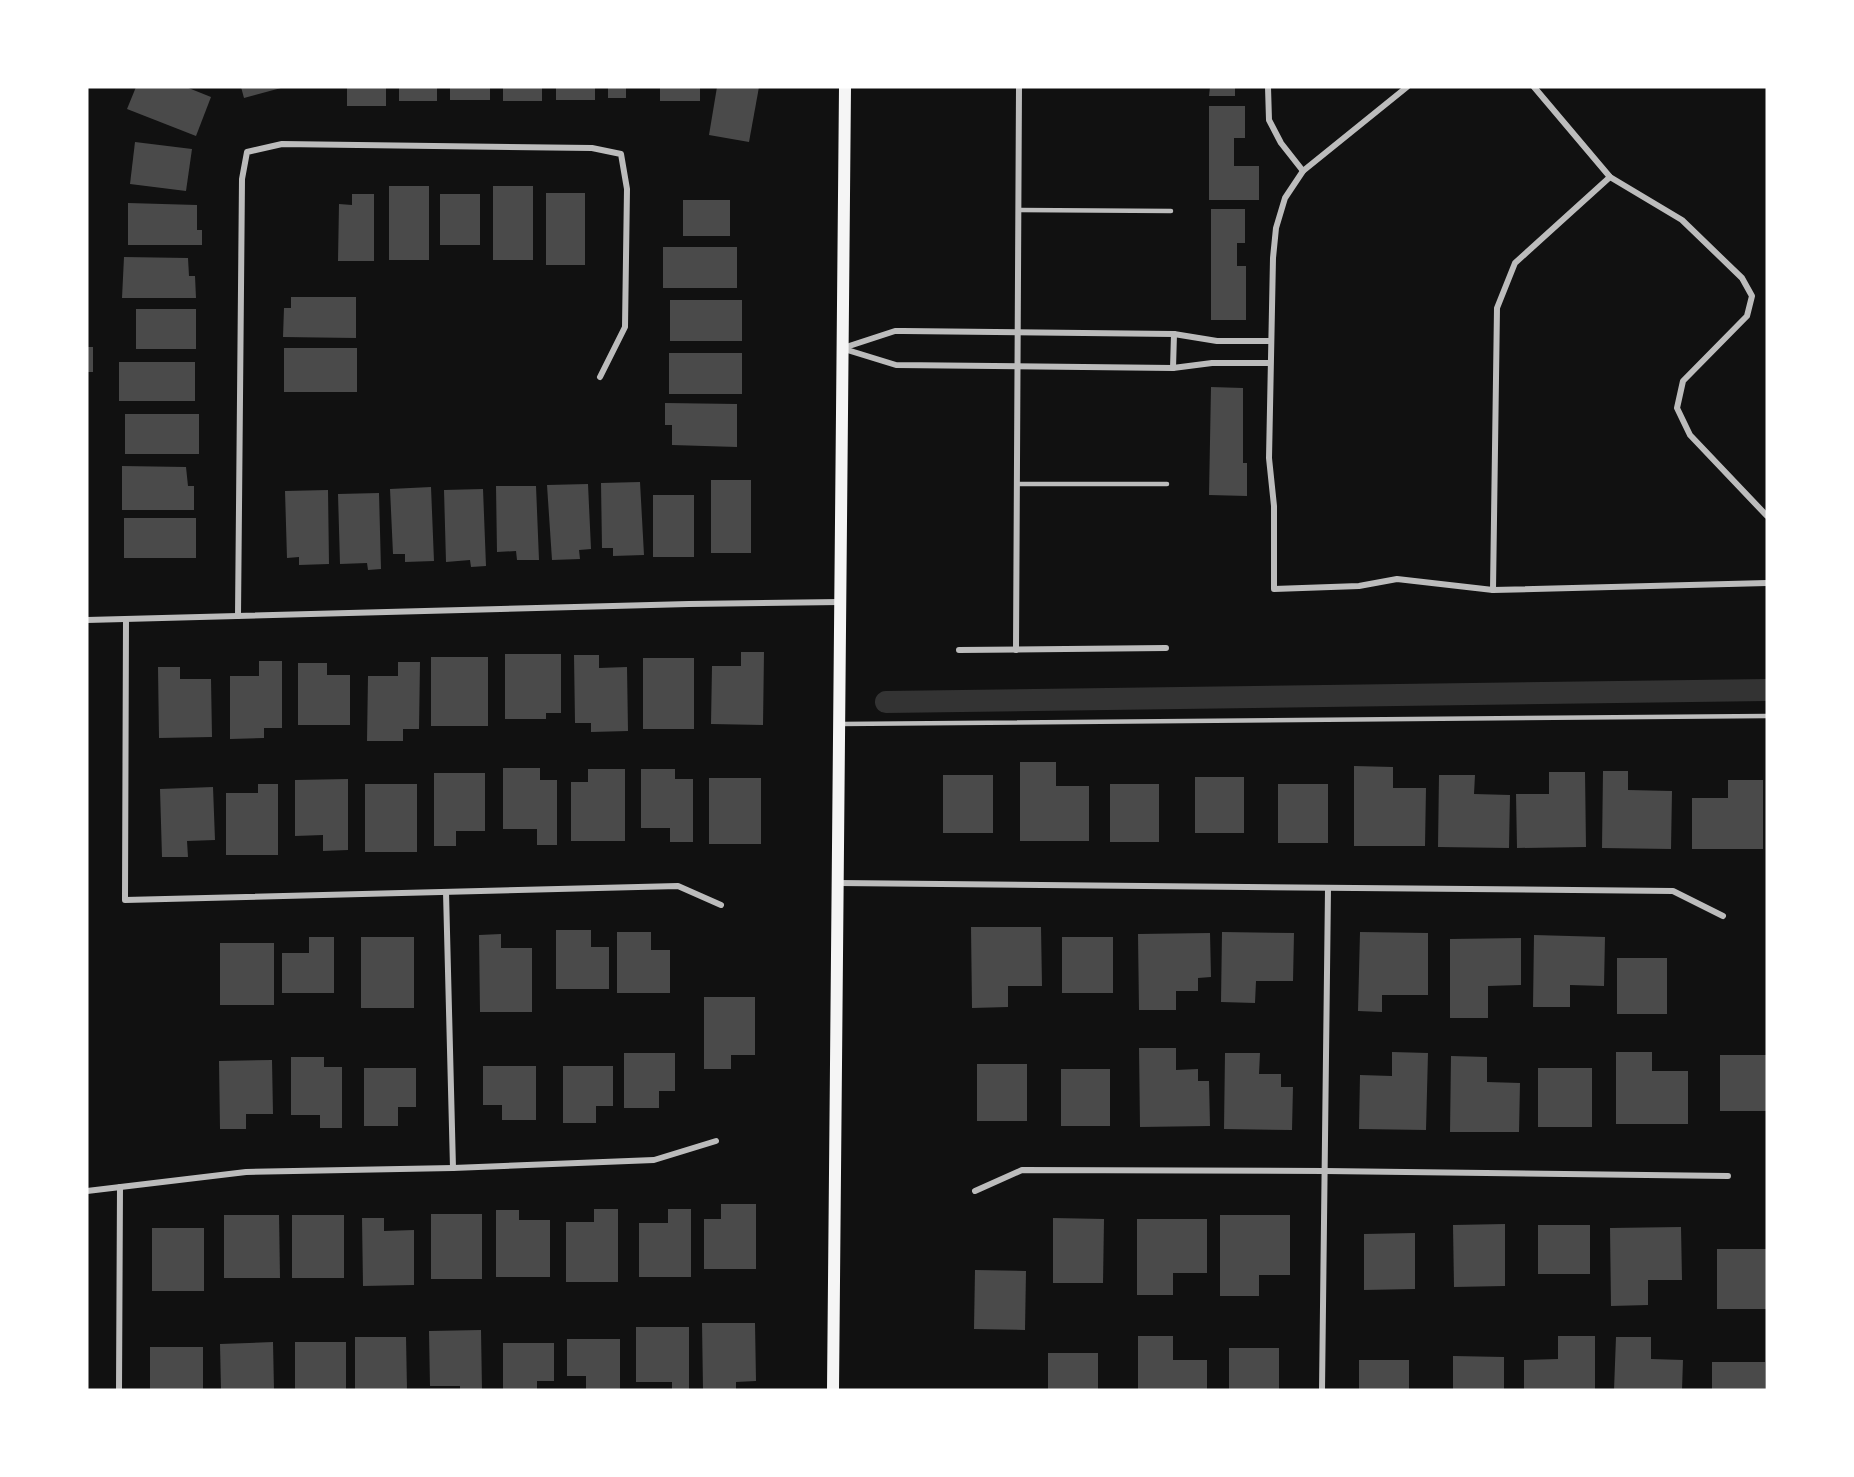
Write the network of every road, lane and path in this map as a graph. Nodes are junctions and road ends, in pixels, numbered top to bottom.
1 (845, 87) edge
2 (1019, 87) edge
3 (1268, 87) edge
4 (1407, 87) edge
5 (1534, 87) edge
6 (1303, 171) junction
7 (1610, 177) junction
8 (1019, 210) junction
9 (1171, 211) dead end
10 (1018, 333) junction
11 (1174, 334) junction
12 (1270, 341) junction
13 (843, 348) junction
14 (1270, 363) junction
15 (1018, 366) junction
16 (1173, 369) junction
17 (600, 378) dead end
18 (1017, 484) junction
19 (1167, 484) dead end
20 (1767, 516) edge
21 (1767, 583) edge
22 (1493, 590) junction
23 (840, 602) junction
24 (238, 616) junction
25 (126, 619) junction
26 (87, 620) edge
27 (1166, 648) dead end
28 (959, 650) dead end
29 (1016, 650) junction
30 (1767, 716) edge
31 (839, 724) junction
32 (838, 883) junction
33 (1328, 889) junction
34 (446, 892) junction
35 (721, 905) dead end
36 (1723, 916) dead end
37 (716, 1141) dead end
38 (453, 1168) junction
39 (1325, 1171) junction
40 (1728, 1176) dead end
41 (120, 1187) junction
42 (87, 1191) edge
43 (975, 1191) dead end
44 (119, 1390) edge
45 (832, 1390) edge
46 (1322, 1390) edge

1 - 13 main road
2 - 8 street
3 - 6 street
4 - 6 street
5 - 7 street
6 - 12 street
7 - 20 street
7 - 22 street
8 - 9 lane
8 - 10 street
10 - 11 street
10 - 13 street
10 - 15 street
11 - 12 street
11 - 16 street
12 - 14 street
13 - 15 street
13 - 23 main road
14 - 16 street
14 - 22 street
15 - 16 street
15 - 18 street
17 - 24 street
18 - 19 lane
18 - 29 street
21 - 22 street
23 - 24 street
23 - 31 main road
24 - 25 street
25 - 26 street
25 - 34 street
27 - 29 street
28 - 29 street
30 - 31 lane
31 - 32 main road
32 - 33 street
32 - 45 main road
33 - 36 street
33 - 39 street
34 - 35 street
34 - 38 street
37 - 38 street
38 - 41 street
39 - 40 street
39 - 43 street
39 - 46 street
41 - 42 street
41 - 44 street

